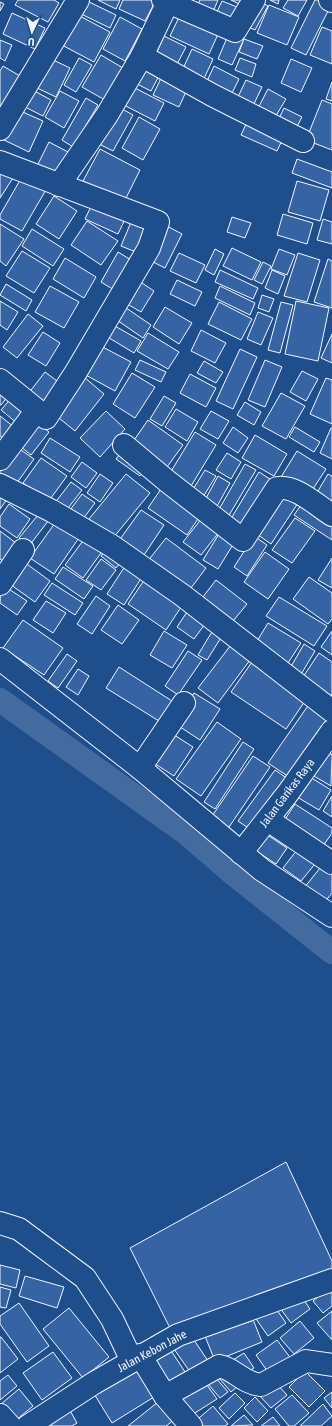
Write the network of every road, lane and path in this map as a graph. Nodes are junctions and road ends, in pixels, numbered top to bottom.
1 (78, 0) edge
2 (254, 0) edge
3 (166, 1) edge
4 (142, 56) junction
5 (0, 129) edge
6 (303, 141) dead end
7 (0, 162) edge
8 (59, 185) junction
9 (0, 380) edge
10 (46, 418) dead end
11 (124, 445) dead end
12 (0, 459) edge
13 (0, 485) edge
14 (332, 515) edge
15 (23, 550) dead end
16 (0, 584) edge
17 (0, 659) edge
18 (184, 703) dead end
19 (332, 711) edge
20 (332, 731) edge
21 (140, 768) junction
22 (268, 820) junction
23 (240, 853) junction
24 (332, 863) edge
25 (332, 916) edge
26 (0, 1223) edge
27 (332, 1280) edge
28 (136, 1358) junction
29 (332, 1365) edge
30 (165, 1396) junction
31 (0, 1414) edge
32 (10, 1426) edge
33 (28, 1426) edge
34 (191, 1426) edge

1 - 5 street
2 - 3 street
3 - 4 street
4 - 6 street
4 - 8 street
7 - 8 street
8 - 10 street
9 - 12 street
11 - 14 street
13 - 19 street
15 - 16 street
17 - 21 street
18 - 21 street
20 - 22 street, Jalan Garikas Raya
21 - 23 street
22 - 23 street, Jalan Garikas Raya
22 - 24 street
23 - 25 street
26 - 28 street
27 - 28 street, Jalan Kebon Jahe
28 - 30 street
28 - 33 street, Jalan Kebon Jahe
29 - 30 street
30 - 34 street
31 - 32 street

